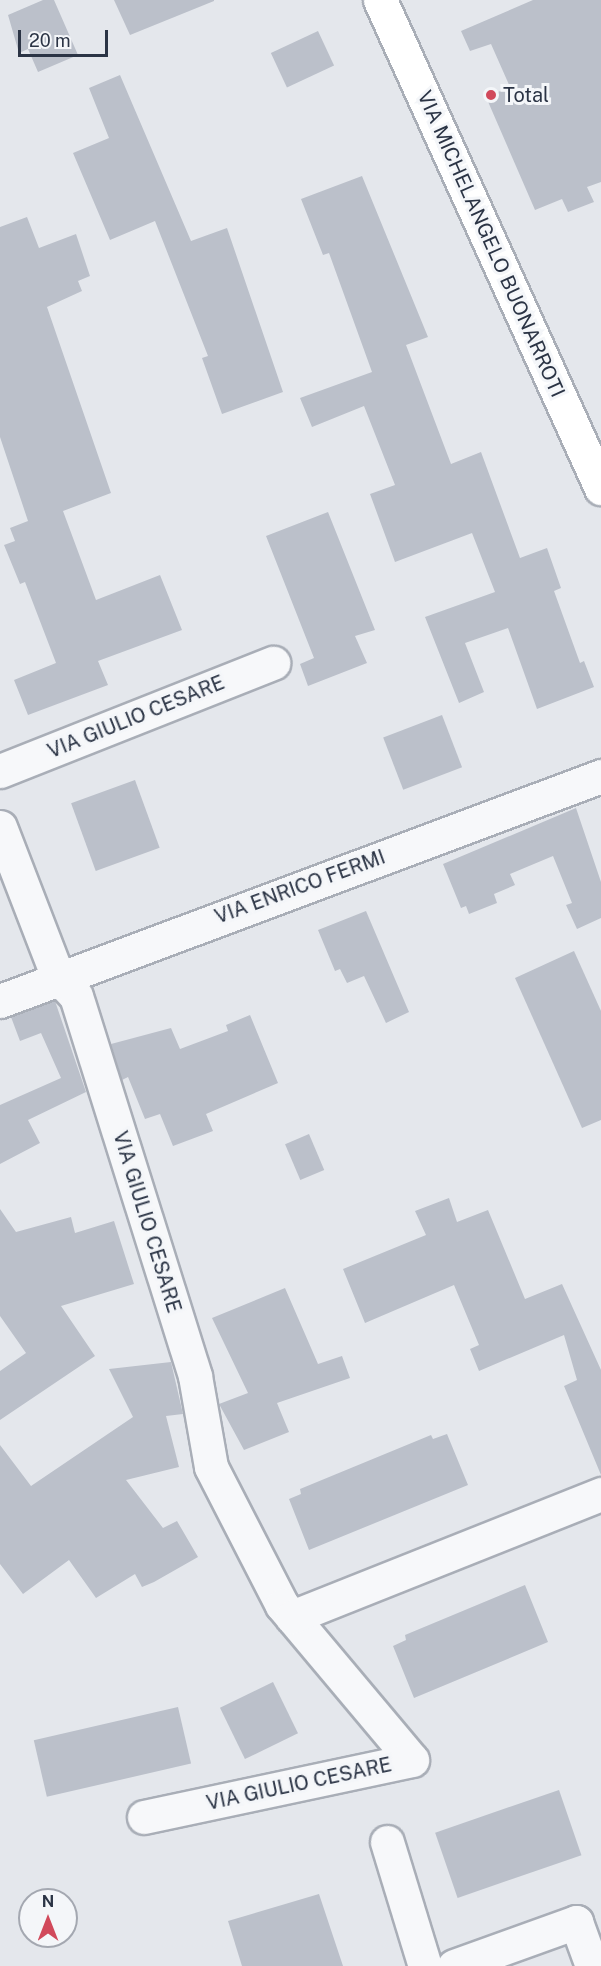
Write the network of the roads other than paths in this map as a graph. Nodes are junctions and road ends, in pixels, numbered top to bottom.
1 (380, 0) edge
2 (601, 488) edge
3 (273, 663) dead end
4 (0, 771) edge
5 (601, 776) edge
6 (0, 827) edge
7 (58, 977) junction
8 (0, 1001) edge
9 (601, 1494) edge
10 (292, 1617) junction
11 (144, 1817) dead end
12 (387, 1842) dead end
13 (425, 1966) edge
14 (454, 1966) edge
15 (591, 1966) edge

1 - 2 street, VIA MICHELANGELO BUONARROTI
3 - 4 street, VIA GIULIO CESARE
5 - 7 street, VIA ENRICO FERMI
6 - 7 street, VIA GIULIO CESARE
7 - 8 street, VIA ENRICO FERMI
7 - 10 street, VIA GIULIO CESARE
9 - 10 street
10 - 11 street, VIA GIULIO CESARE
12 - 13 street
14 - 15 street

